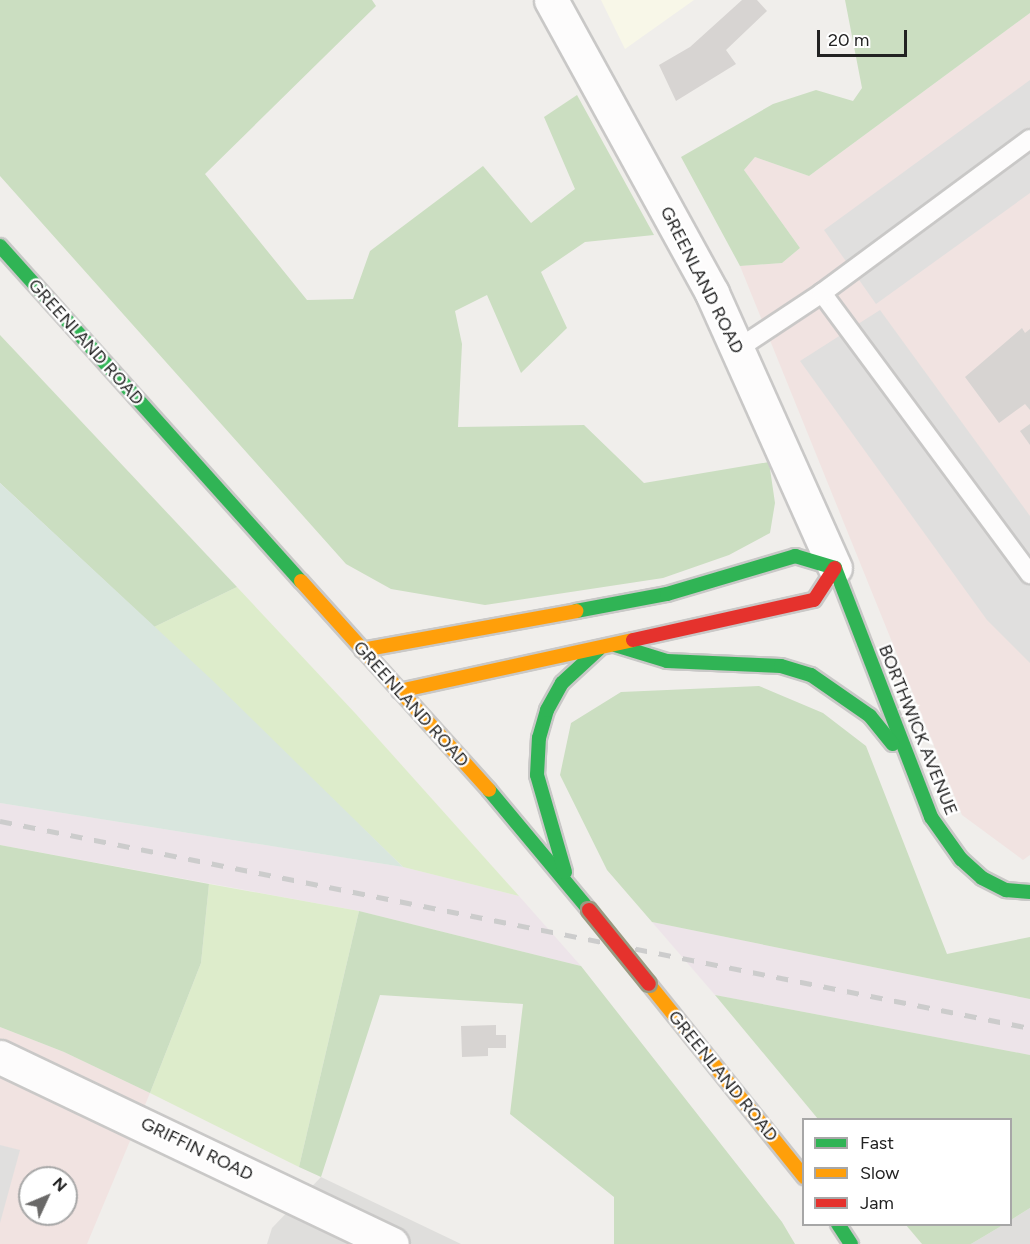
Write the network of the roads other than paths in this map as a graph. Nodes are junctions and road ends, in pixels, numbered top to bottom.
1 (551, 0) edge
2 (1030, 139) edge
3 (0, 246) edge
4 (822, 293) junction
5 (739, 348) junction
6 (835, 568) junction
7 (1030, 574) edge
8 (613, 645) junction
9 (599, 649) junction
10 (362, 650) junction
11 (399, 691) junction
12 (907, 760) junction
13 (569, 885) junction
14 (1030, 892) edge
15 (0, 1057) edge
16 (802, 1175) edge
17 (839, 1226) edge
18 (392, 1244) edge
19 (851, 1244) edge

1 - 5 street, GREENLAND ROAD
2 - 4 lane
3 - 10 street, GREENLAND ROAD
4 - 5 lane
4 - 7 lane
5 - 6 street, GREENLAND ROAD
6 - 8 street
6 - 10 street
6 - 12 street, BORTHWICK AVENUE
8 - 9 street
8 - 12 street
9 - 11 street
9 - 13 street
10 - 11 street, GREENLAND ROAD
11 - 13 street, GREENLAND ROAD
12 - 14 street, BORTHWICK AVENUE
13 - 16 street, GREENLAND ROAD, bridge
15 - 18 street, GRIFFIN ROAD
17 - 19 street

